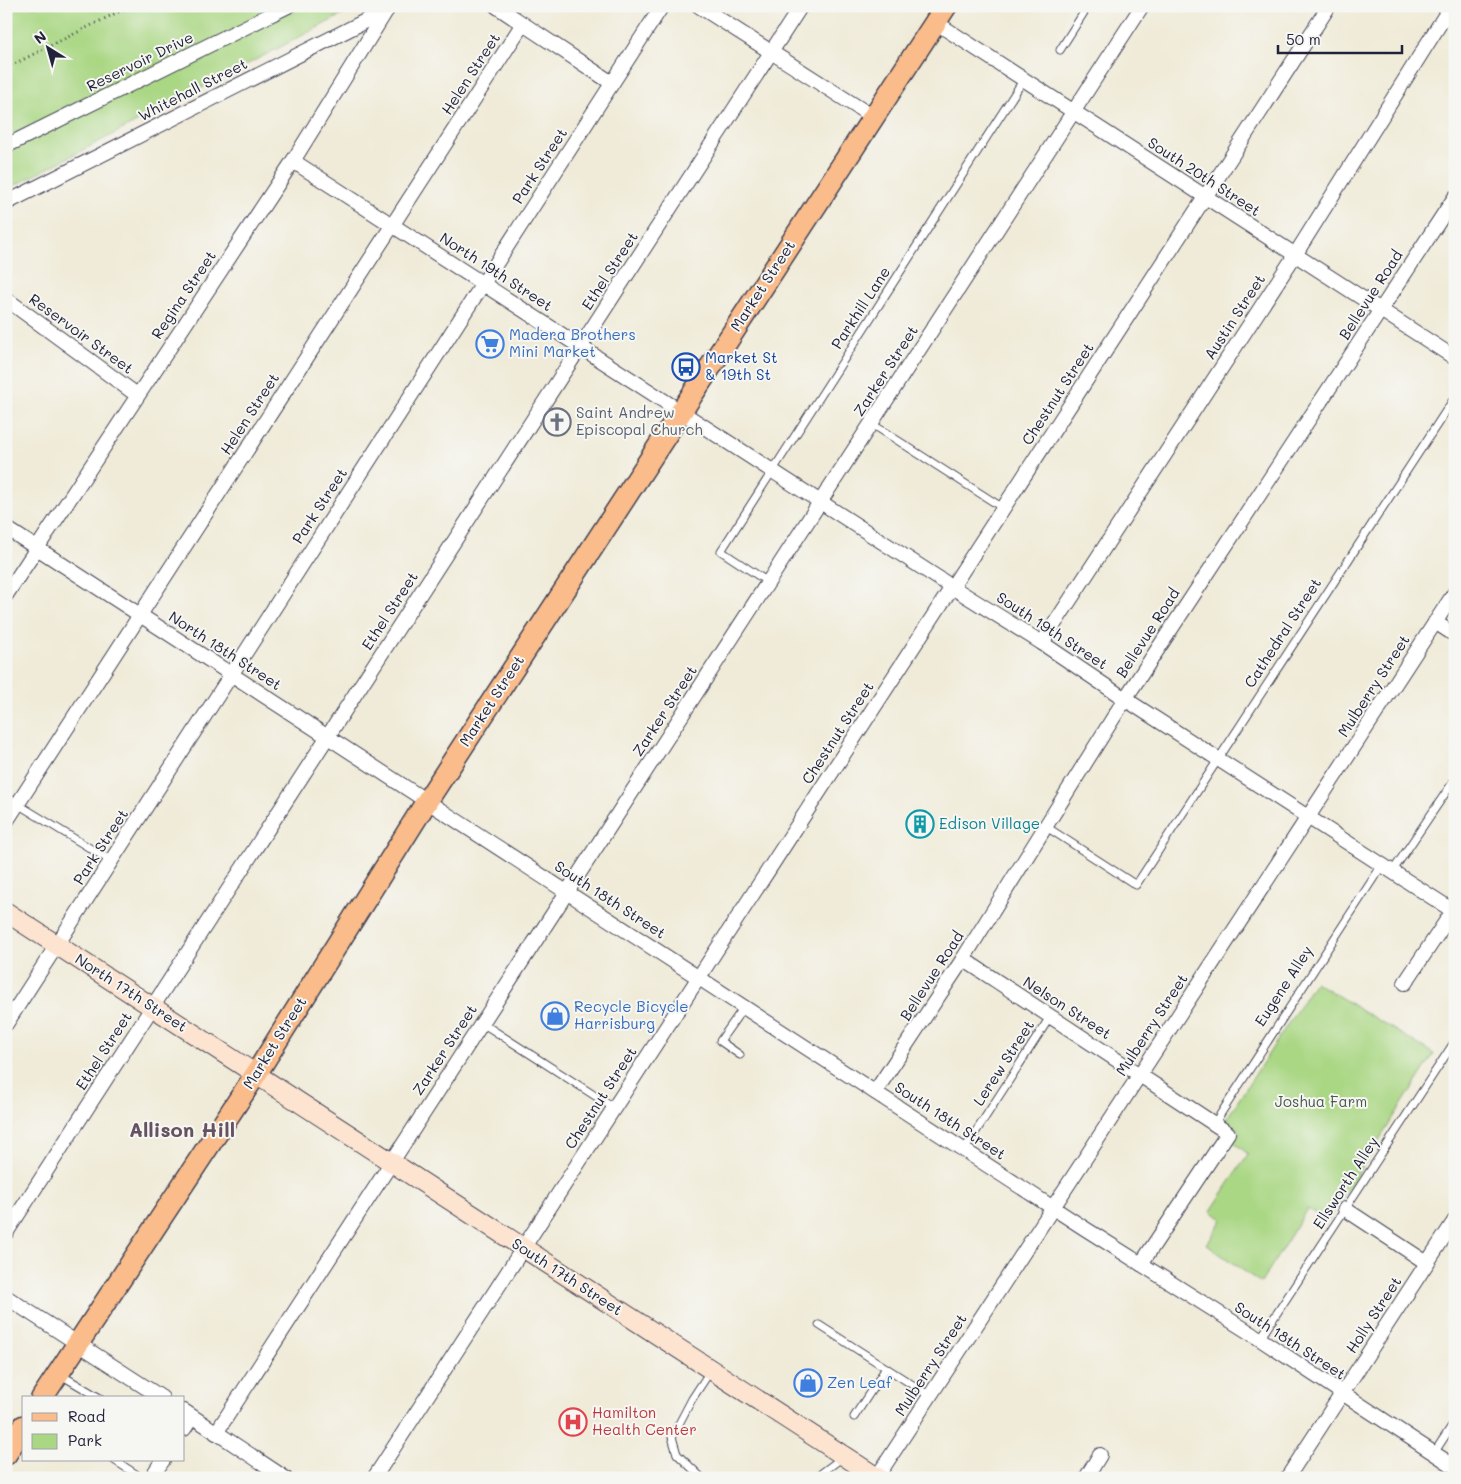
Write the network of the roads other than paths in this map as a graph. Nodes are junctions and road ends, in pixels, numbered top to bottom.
1 (288, 6) edge
2 (496, 6) edge
3 (662, 6) edge
4 (699, 6) edge
5 (801, 6) edge
6 (1088, 6) edge
7 (1142, 6) edge
8 (1329, 6) edge
9 (1451, 6) edge
10 (391, 8) edge
11 (941, 14) edge
12 (522, 25) junction
13 (1060, 50) dead end
14 (771, 52) junction
15 (1024, 79) junction
16 (612, 83) junction
17 (1074, 112) junction
18 (873, 118) junction
19 (6, 146) edge
20 (293, 161) junction
21 (1205, 197) junction
22 (1455, 197) edge
23 (6, 203) edge
24 (392, 225) junction
25 (1294, 255) junction
26 (483, 284) junction
27 (6, 299) edge
28 (1380, 310) junction
29 (581, 346) junction
30 (1455, 358) edge
31 (137, 395) junction
32 (1455, 397) edge
33 (681, 411) junction
34 (872, 424) junction
35 (774, 471) junction
36 (821, 501) junction
37 (1003, 508) junction
38 (6, 528) edge
39 (37, 548) junction
40 (768, 582) junction
41 (952, 587) junction
42 (1455, 592) edge
43 (6, 595) edge
44 (140, 615) junction
45 (1435, 622) junction
46 (1455, 635) edge
47 (1042, 643) junction
48 (231, 674) junction
49 (1125, 699) junction
50 (328, 737) junction
51 (1217, 758) junction
52 (1455, 779) edge
53 (12, 800) edge
54 (427, 801) junction
55 (1307, 817) junction
56 (6, 822) edge
57 (1044, 826) junction
58 (111, 861) junction
59 (1387, 869) junction
60 (567, 892) junction
61 (6, 912) edge
62 (1454, 912) edge
63 (57, 945) junction
64 (962, 959) junction
65 (699, 977) junction
66 (1405, 983) dead end
67 (152, 1007) junction
68 (744, 1007) junction
69 (1050, 1016) junction
70 (482, 1022) junction
71 (6, 1024) edge
72 (1455, 1041) edge
73 (740, 1055) dead end
74 (256, 1074) junction
75 (1139, 1075) junction
76 (876, 1092) junction
77 (614, 1108) junction
78 (1214, 1124) junction
79 (964, 1150) junction
80 (391, 1163) junction
81 (1053, 1207) junction
82 (1345, 1209) junction
83 (1455, 1220) edge
84 (6, 1233) edge
85 (523, 1248) junction
86 (1427, 1263) junction
87 (1141, 1264) junction
88 (6, 1297) edge
89 (819, 1325) dead end
90 (1260, 1339) junction
91 (78, 1343) junction
92 (886, 1368) junction
93 (711, 1370) junction
94 (58, 1373) junction
95 (1341, 1394) junction
96 (43, 1396) edge
97 (97, 1396) edge
98 (159, 1396) edge
99 (930, 1396) junction
100 (188, 1414) edge
101 (854, 1417) dead end
102 (1455, 1421) edge
103 (22, 1429) edge
104 (216, 1433) junction
105 (6, 1454) edge
106 (1434, 1454) junction
107 (1100, 1455) dead end
108 (844, 1456) junction
109 (117, 1462) edge
110 (162, 1462) edge
111 (1455, 1468) edge
112 (878, 1477) edge
113 (142, 1478) edge
114 (151, 1478) edge
115 (285, 1478) edge
116 (374, 1478) edge
117 (702, 1478) edge
118 (815, 1478) edge
119 (1086, 1478) edge
120 (1287, 1478) edge

1 - 19 street, Reservoir Drive
2 - 12 street
3 - 16 street, Park Street
4 - 14 street
5 - 14 street, Ethel Street
6 - 13 lane
7 - 17 street, Zarker Street
8 - 21 street, Chestnut Street
9 - 25 street, Austin Street
10 - 20 street, Regina Street
10 - 23 street, Whitehall Street
11 - 15 street, South 20th Street
11 - 18 main road, Market Street
12 - 16 street
12 - 24 street, Helen Street
14 - 18 street
14 - 29 street, Ethel Street
15 - 17 street, South 20th Street
15 - 35 lane, Parkhill Lane
16 - 26 street, Park Street
17 - 21 street, South 20th Street
17 - 34 street, Zarker Street
18 - 33 main road, Market Street
20 - 24 street, North 19th Street
20 - 31 street, Regina Street
21 - 25 street, South 20th Street
21 - 37 street, Chestnut Street
22 - 28 street, Bellevue Road
24 - 26 street, North 19th Street
24 - 44 street, Helen Street
25 - 28 street, South 20th Street
25 - 47 street, Austin Street
26 - 29 street, North 19th Street
26 - 48 street, Park Street
27 - 31 street, Reservoir Street
28 - 30 street, South 20th Street
28 - 49 street, Bellevue Road
29 - 33 street, North 19th Street
29 - 50 street, Ethel Street
31 - 39 street, Regina Street
32 - 51 lane, Cathedral Street
33 - 35 street, South 19th Street
33 - 54 main road, Market Street
34 - 36 street, Zarker Street
34 - 37 lane
35 - 36 street, South 19th Street
35 - 40 lane, Parkhill Lane
36 - 40 street, Zarker Street
36 - 41 street, South 19th Street
37 - 41 street, Chestnut Street
38 - 39 street, North 18th Street
39 - 43 street, Regina Street
39 - 44 street, North 18th Street
40 - 60 street, Zarker Street
41 - 47 street, South 19th Street
41 - 65 street, Chestnut Street
42 - 45 street, Mulberry Street
44 - 48 street, North 18th Street
44 - 53 street, Helen Street
45 - 46 street
45 - 55 street, Mulberry Street
47 - 49 street, South 19th Street
48 - 50 street, North 18th Street
48 - 58 street, Park Street
49 - 51 street, South 19th Street
49 - 57 street, Bellevue Road
50 - 54 street, North 18th Street
50 - 67 street, Ethel Street
51 - 55 street, South 19th Street
51 - 57 lane, Cathedral Street
52 - 59 lane, Eugene Alley
53 - 56 street, Helen Street
53 - 58 lane
54 - 60 street, South 18th Street
54 - 74 main road, Market Street
55 - 59 street, South 19th Street
55 - 75 street, Mulberry Street
57 - 64 street, Bellevue Road
58 - 63 street, Park Street
59 - 62 street, South 19th Street
59 - 78 lane, Eugene Alley
60 - 65 street, South 18th Street
60 - 70 street, Zarker Street
61 - 63 main road, North 17th Street
62 - 66 street
63 - 67 main road, North 17th Street
63 - 71 street, Park Street
64 - 69 street, Nelson Street
64 - 76 street, Bellevue Road
65 - 68 street, South 18th Street
65 - 77 street, Chestnut Street
67 - 74 main road, North 17th Street
67 - 84 street, Ethel Street
68 - 73 lane
68 - 76 street, South 18th Street
69 - 75 street, Nelson Street
69 - 79 lane, Lerew Street
70 - 77 lane
70 - 80 street, Zarker Street
72 - 82 lane, Ellsworth Alley
74 - 80 main road, South 17th Street
74 - 91 main road, Market Street
75 - 78 street, Nelson Street
75 - 81 street, Mulberry Street
76 - 79 street, South 18th Street
77 - 85 street, Chestnut Street
78 - 87 street, Nelson Street
79 - 81 street, South 18th Street
80 - 85 main road, South 17th Street
80 - 104 street, Zarker Street
81 - 87 street, South 18th Street
81 - 99 street, Mulberry Street
82 - 86 street
82 - 90 lane, Ellsworth Alley
83 - 86 street, Holly Street
85 - 93 main road, South 17th Street
85 - 116 street, Chestnut Street
86 - 95 street, Holly Street
87 - 90 street, South 18th Street
88 - 91 street
89 - 92 lane
90 - 95 street, South 18th Street
91 - 94 main road, Market Street
91 - 98 street
92 - 99 lane
92 - 101 lane
93 - 108 main road, South 17th Street
93 - 117 lane
94 - 96 main road, Market Street
94 - 97 lane
95 - 106 street, South 18th Street
95 - 120 street, Holly Street
99 - 112 street, Mulberry Street
100 - 104 street
102 - 106 lane
103 - 105 main road
104 - 115 street
106 - 111 street, South 18th Street
107 - 119 street
108 - 112 main road, South 17th Street
108 - 118 lane
109 - 113 lane
110 - 114 street

